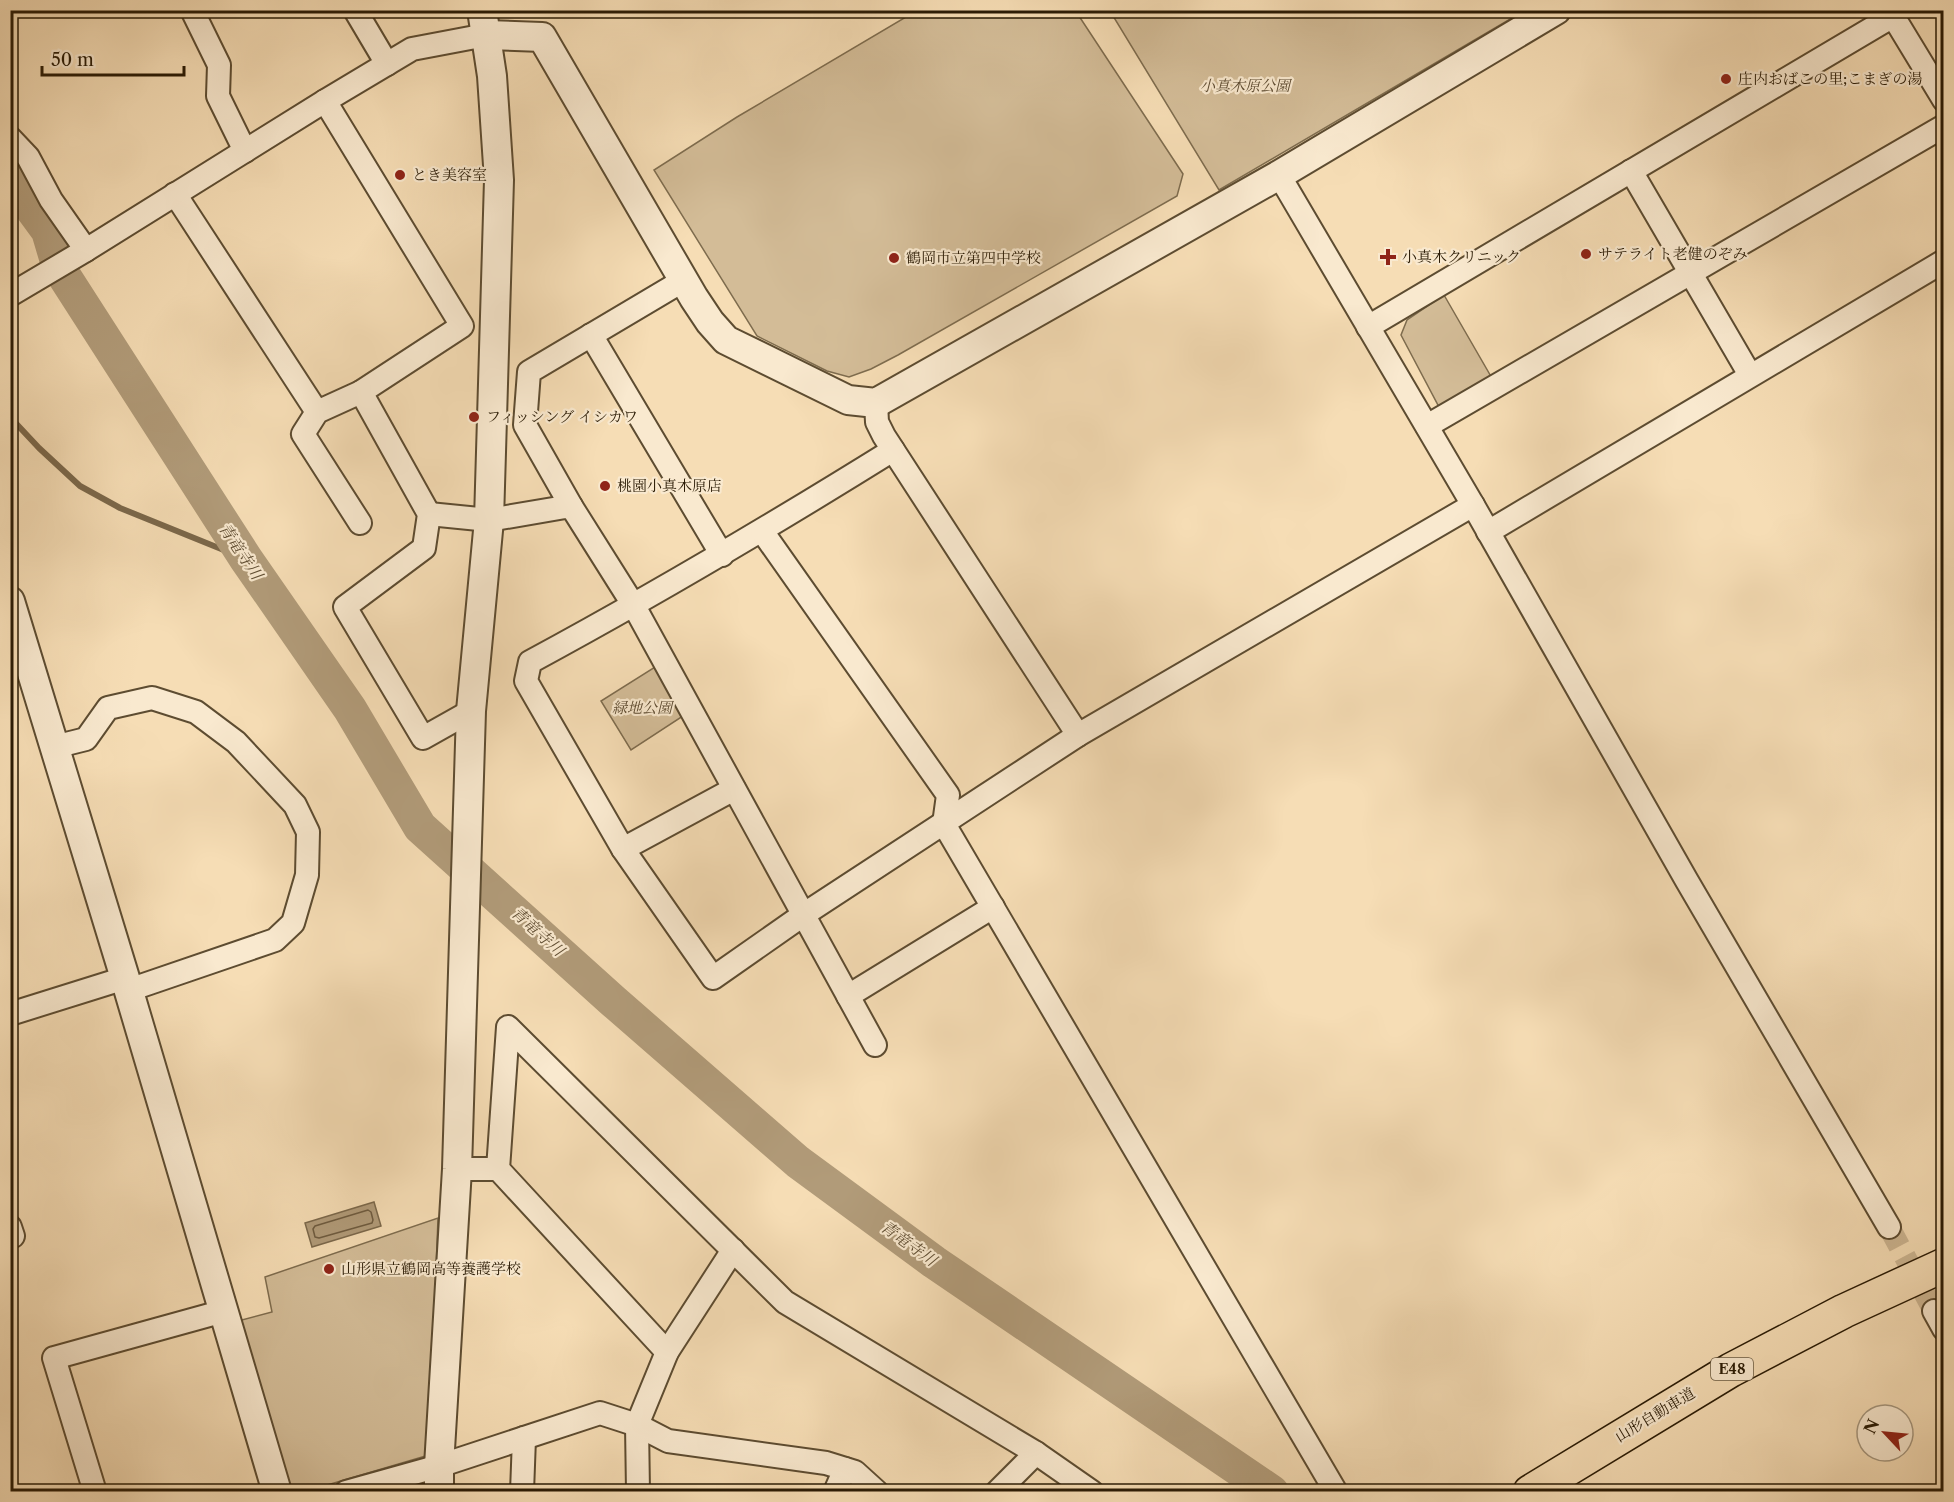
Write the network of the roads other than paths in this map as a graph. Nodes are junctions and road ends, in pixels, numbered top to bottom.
1 (192, 10) edge
2 (355, 10) edge
3 (1556, 10) edge
4 (484, 23) edge
5 (387, 64) junction
6 (1944, 100) edge
7 (325, 101) junction
8 (1944, 126) edge
9 (10, 138) edge
10 (244, 151) junction
11 (1632, 171) junction
12 (1279, 175) junction
13 (175, 194) junction
14 (86, 250) junction
15 (1944, 261) edge
16 (1691, 272) junction
17 (684, 280) junction
18 (20, 290) edge
19 (1368, 327) junction
20 (591, 335) junction
21 (1750, 375) junction
22 (361, 392) junction
23 (876, 403) junction
24 (317, 411) junction
25 (1427, 426) junction
26 (894, 450) junction
27 (1473, 505) junction
28 (571, 506) junction
29 (429, 514) junction
30 (489, 520) junction
31 (360, 523) dead end
32 (762, 531) junction
33 (1488, 532) junction
34 (722, 555) junction
35 (10, 601) edge
36 (634, 606) junction
37 (19, 664) edge
38 (471, 711) junction
39 (1078, 735) junction
40 (54, 747) junction
41 (734, 789) junction
42 (944, 824) junction
43 (623, 849) junction
44 (993, 907) junction
45 (803, 915) junction
46 (127, 984) junction
47 (848, 996) junction
48 (10, 1014) edge
49 (875, 1045) dead end
50 (457, 1169) junction
51 (498, 1169) junction
52 (10, 1227) edge
53 (1889, 1227) tunnel mouth
54 (10, 1236) edge
55 (733, 1250) junction
56 (1944, 1265) edge
57 (224, 1311) junction
58 (667, 1352) junction
59 (637, 1425) junction
60 (524, 1438) junction
61 (1036, 1453) junction
62 (845, 1469) junction
63 (439, 1479) edge
64 (95, 1491) edge
65 (277, 1491) edge
66 (346, 1491) edge
67 (522, 1491) edge
68 (638, 1491) edge
69 (835, 1491) edge
70 (878, 1491) edge
71 (997, 1491) edge
72 (1092, 1491) edge
73 (1336, 1491) edge
74 (1530, 1491) edge

1 - 10 street
2 - 5 street
3 - 12 street
4 - 5 street
4 - 17 street
4 - 30 street
5 - 7 street
6 - 11 street
7 - 10 street
7 - 22 street
8 - 16 street
9 - 14 street
10 - 13 street
11 - 16 street
11 - 19 street
12 - 19 street
12 - 23 street
13 - 14 street
13 - 24 street
14 - 18 street
15 - 21 street
16 - 21 street
16 - 25 street
17 - 20 street
17 - 23 street
19 - 25 street
20 - 28 street
20 - 34 street
21 - 33 street
22 - 24 street
22 - 29 street
23 - 26 street
24 - 31 street
25 - 27 street
26 - 32 street
26 - 39 street
27 - 33 street
27 - 39 street
28 - 30 street
28 - 36 street
29 - 30 street
29 - 38 street
30 - 38 street
32 - 34 street
32 - 42 street
33 - 53 street
34 - 36 street
35 - 37 street
36 - 41 street
36 - 43 street
37 - 40 street
38 - 50 street
39 - 42 street
40 - 46 street
40 - 46 street
41 - 43 street
41 - 45 street
42 - 44 street
42 - 45 street
43 - 45 street
44 - 47 street
44 - 73 street
45 - 47 street
46 - 48 street
46 - 57 street
47 - 49 street
50 - 51 street
50 - 63 street
51 - 55 street
51 - 58 street
52 - 54 street
55 - 58 street
55 - 61 street
56 - 74 highway, 山形自動車道 / E48
57 - 64 street
57 - 65 street
58 - 59 street
59 - 60 street
59 - 62 street
59 - 68 street
60 - 63 street
60 - 67 street
61 - 71 street
61 - 72 street
62 - 69 street
62 - 70 street
63 - 66 street

